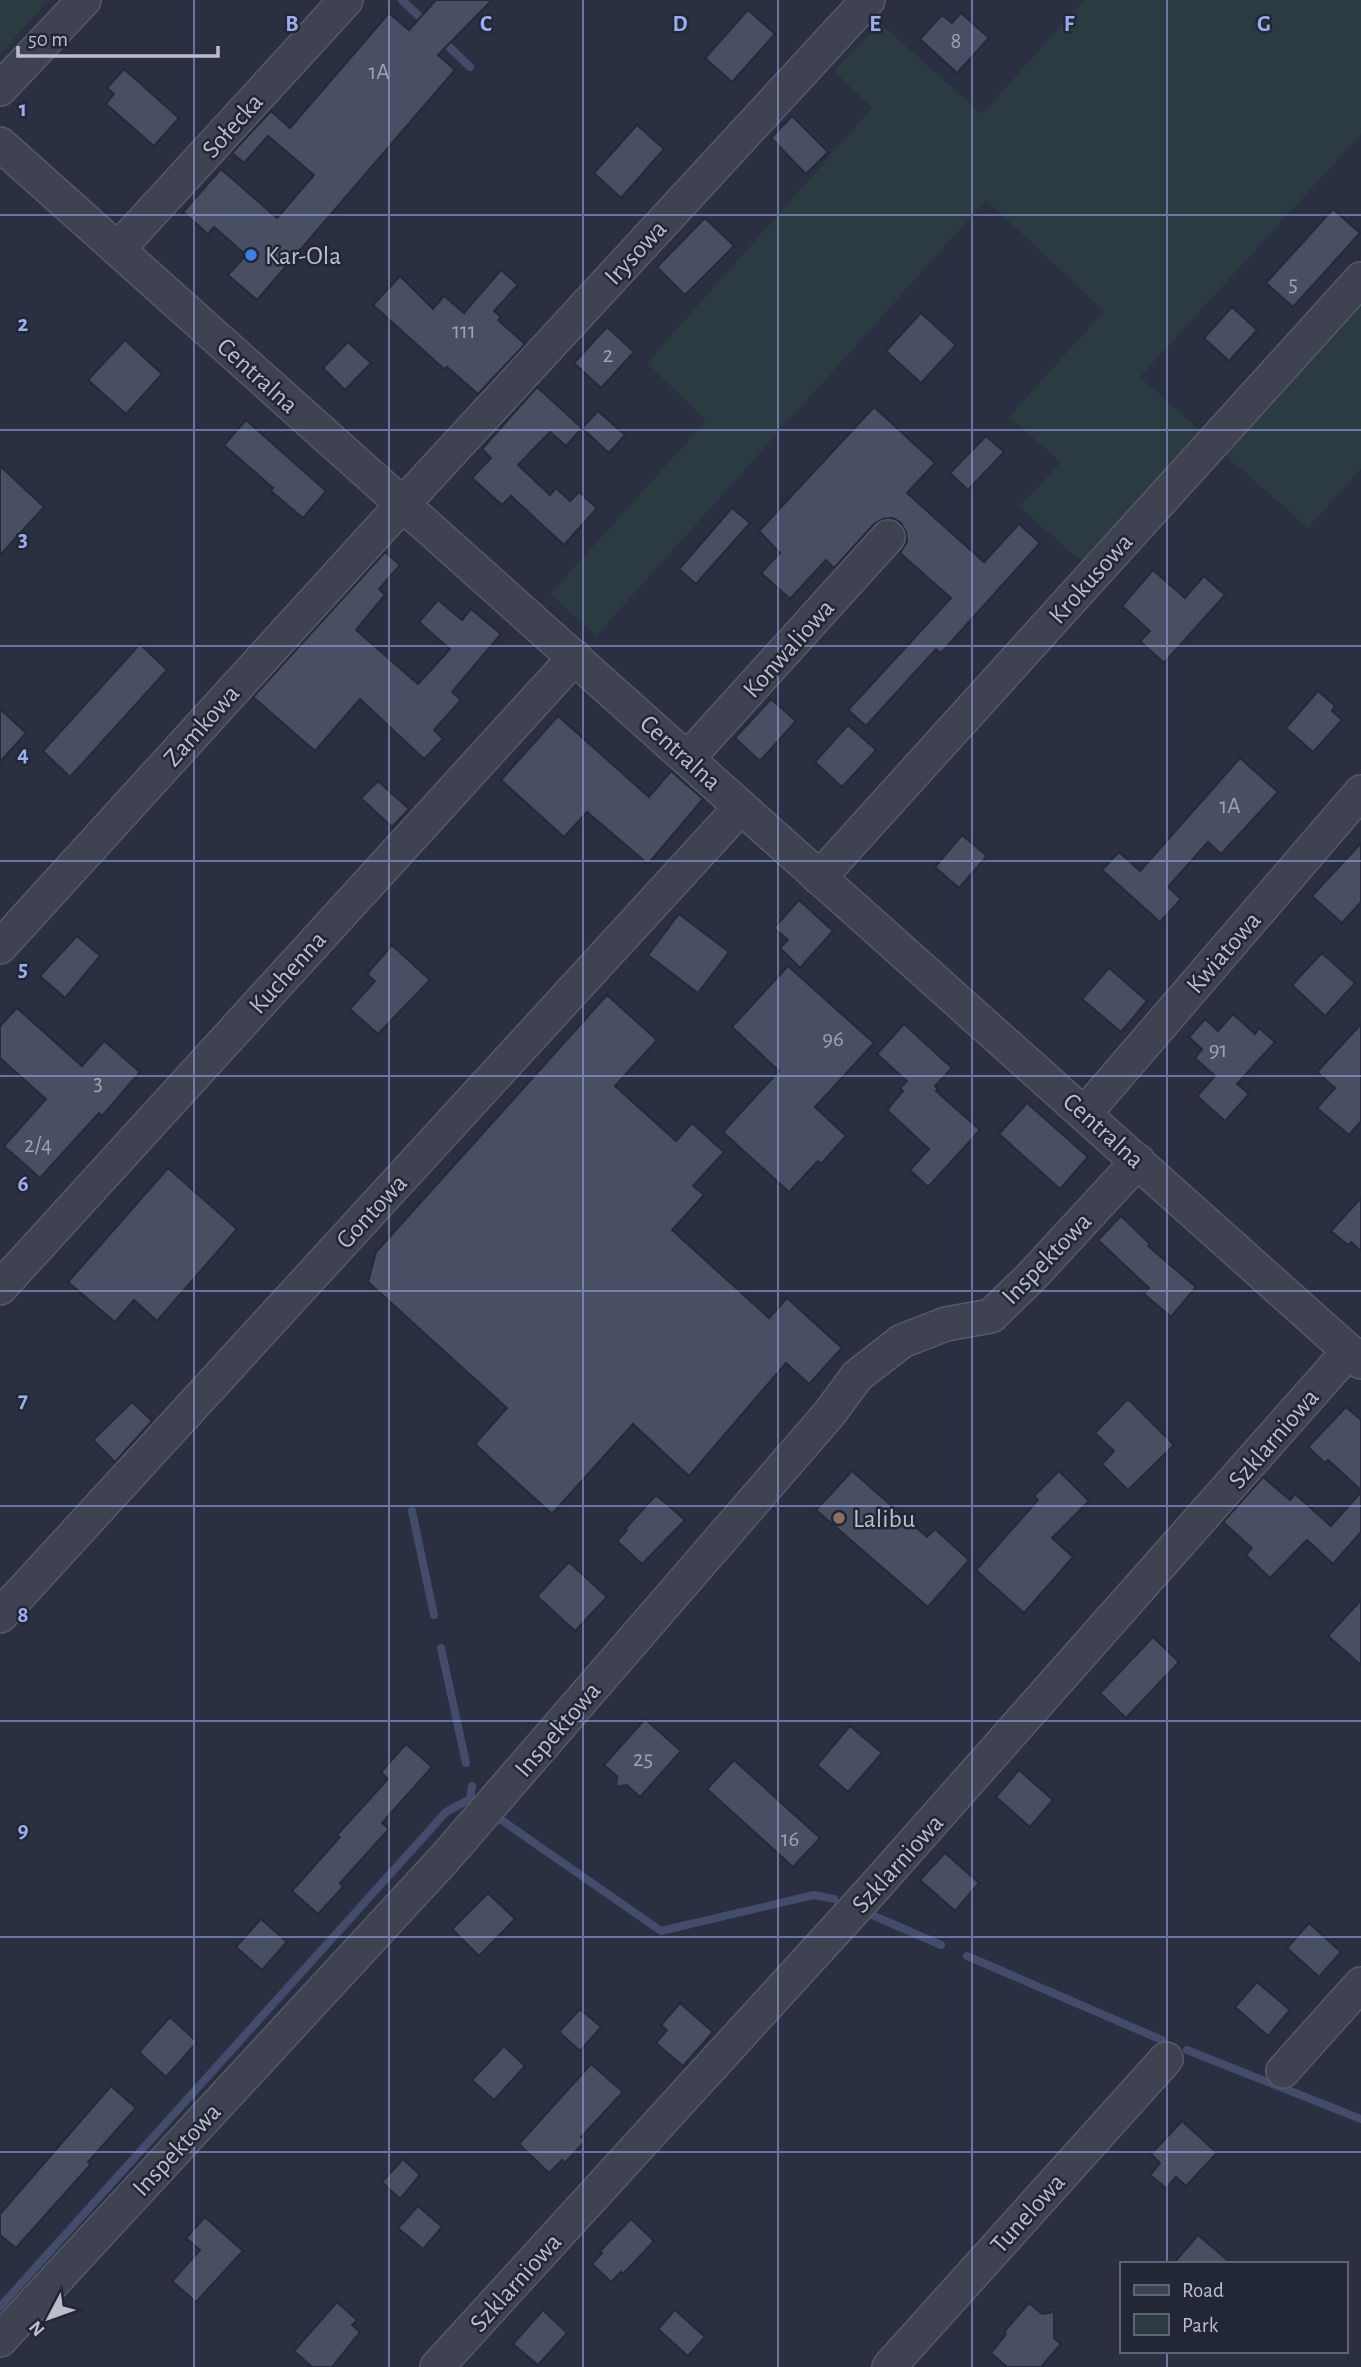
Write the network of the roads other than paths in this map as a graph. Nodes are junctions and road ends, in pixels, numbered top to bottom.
1 (84, 0) edge
2 (346, 0) edge
3 (868, 0) edge
4 (0, 89) edge
5 (0, 144) edge
6 (118, 249) junction
7 (1361, 279) edge
8 (403, 504) junction
9 (888, 537) dead end
10 (575, 657) junction
11 (688, 758) junction
12 (1361, 792) edge
13 (741, 807) junction
14 (819, 878) junction
15 (0, 947) edge
16 (1085, 1113) junction
17 (1138, 1161) junction
18 (0, 1288) edge
19 (1355, 1357) edge
20 (0, 1616) edge
21 (1361, 1984) edge
22 (1166, 2059) dead end
23 (1283, 2071) dead end
24 (0, 2340) edge
25 (437, 2367) edge
26 (889, 2367) edge

1 - 4 street
2 - 6 street, Sołecka
3 - 8 street, Irysowa
5 - 6 street, Centralna
6 - 8 street, Centralna
7 - 14 street, Krokusowa
8 - 10 street, Centralna
8 - 15 street, Zamkowa
9 - 11 street, Konwaliowa
10 - 11 street, Centralna
10 - 18 street, Kuchenna
11 - 13 street, Centralna
12 - 16 street, Kwiatowa
13 - 14 street, Centralna
13 - 20 street, Gontowa
14 - 16 street, Centralna
16 - 17 street, Centralna
17 - 19 street, Centralna
17 - 24 street, Inspektowa
19 - 25 street, Szklarniowa
21 - 23 street
22 - 26 street, Tunelowa

